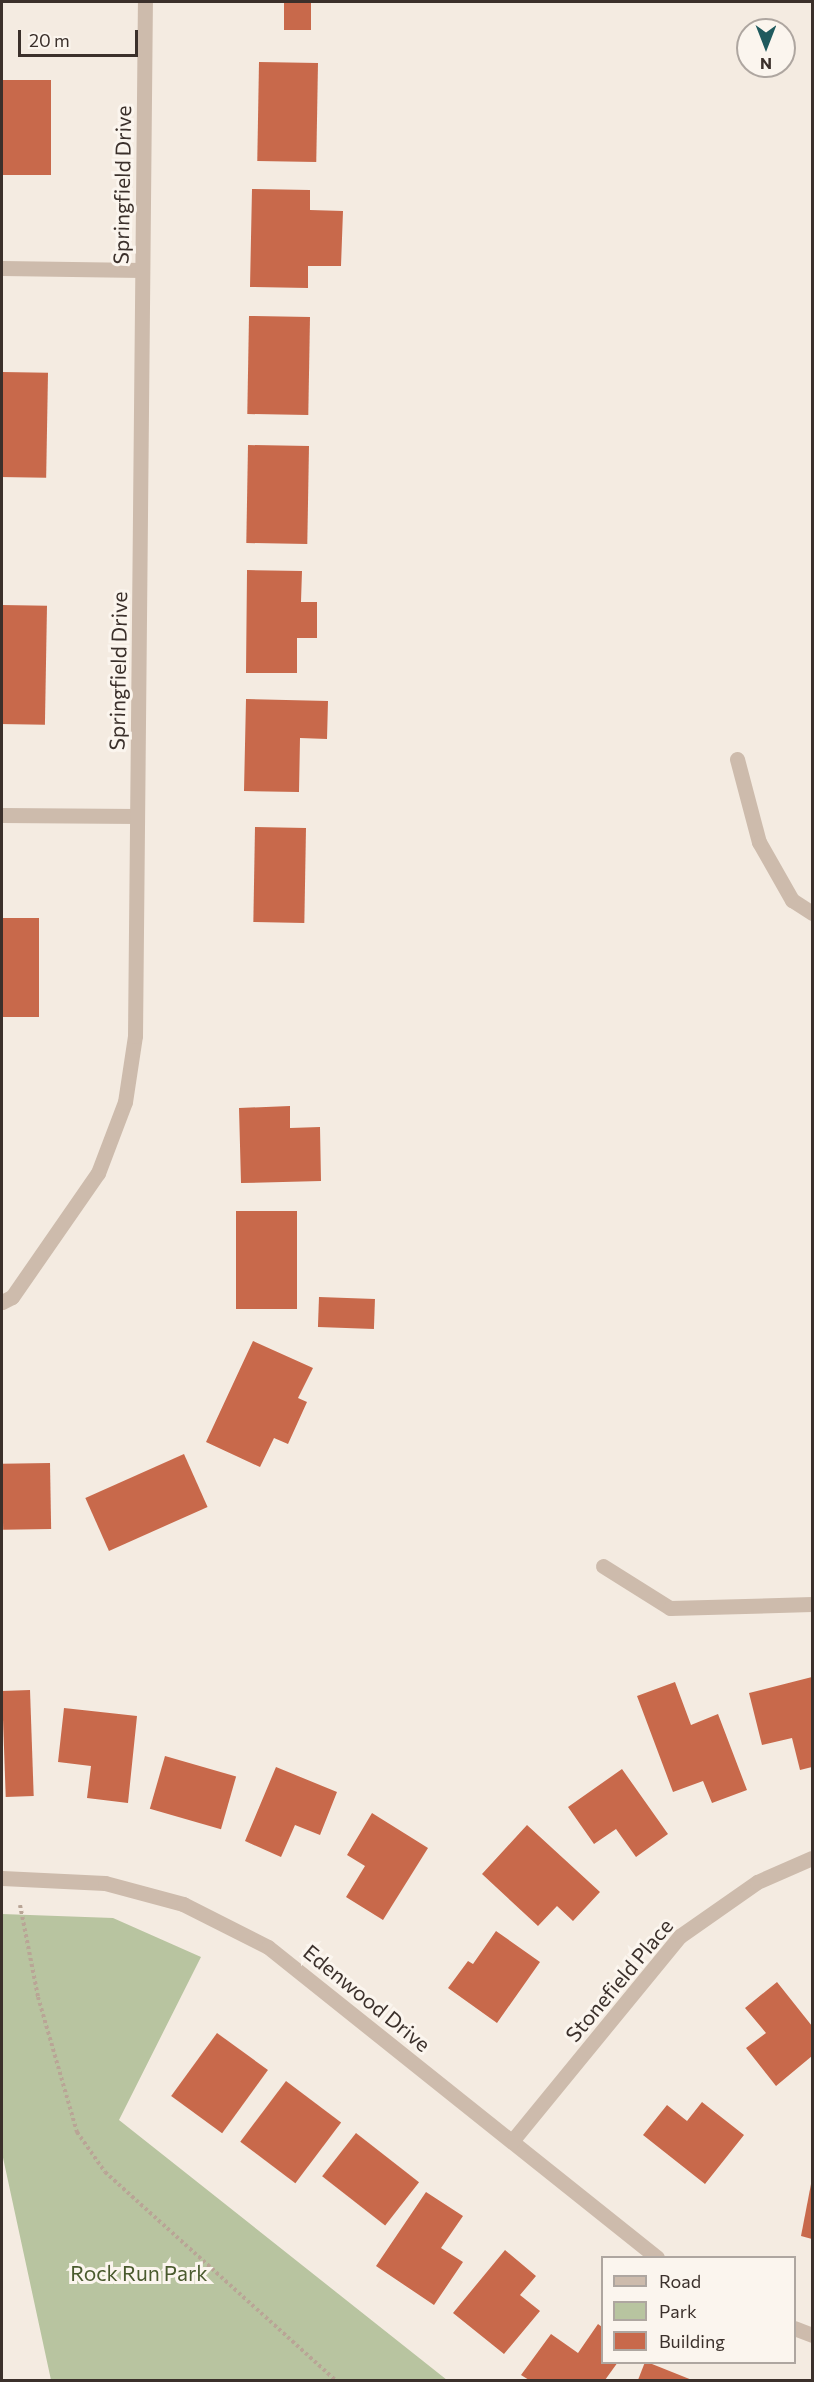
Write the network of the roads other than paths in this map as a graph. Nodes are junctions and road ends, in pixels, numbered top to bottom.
1 (145, 2) edge
2 (2, 268) edge
3 (142, 270) junction
4 (737, 759) dead end
5 (2, 815) edge
6 (137, 816) junction
7 (813, 913) edge
8 (2, 1302) edge
9 (603, 1566) dead end
10 (813, 1604) edge
11 (813, 1858) edge
12 (9, 1878) edge
13 (512, 2141) junction
14 (655, 2256) edge
15 (796, 2328) edge
16 (813, 2335) edge

1 - 3 street, Springfield Drive
2 - 3 street
3 - 6 street, Springfield Drive
4 - 7 street
5 - 6 street
6 - 8 street, Springfield Drive
9 - 10 street
11 - 13 street, Stonefield Place
12 - 13 street, Edenwood Drive
13 - 14 street, Edenwood Drive
15 - 16 street

